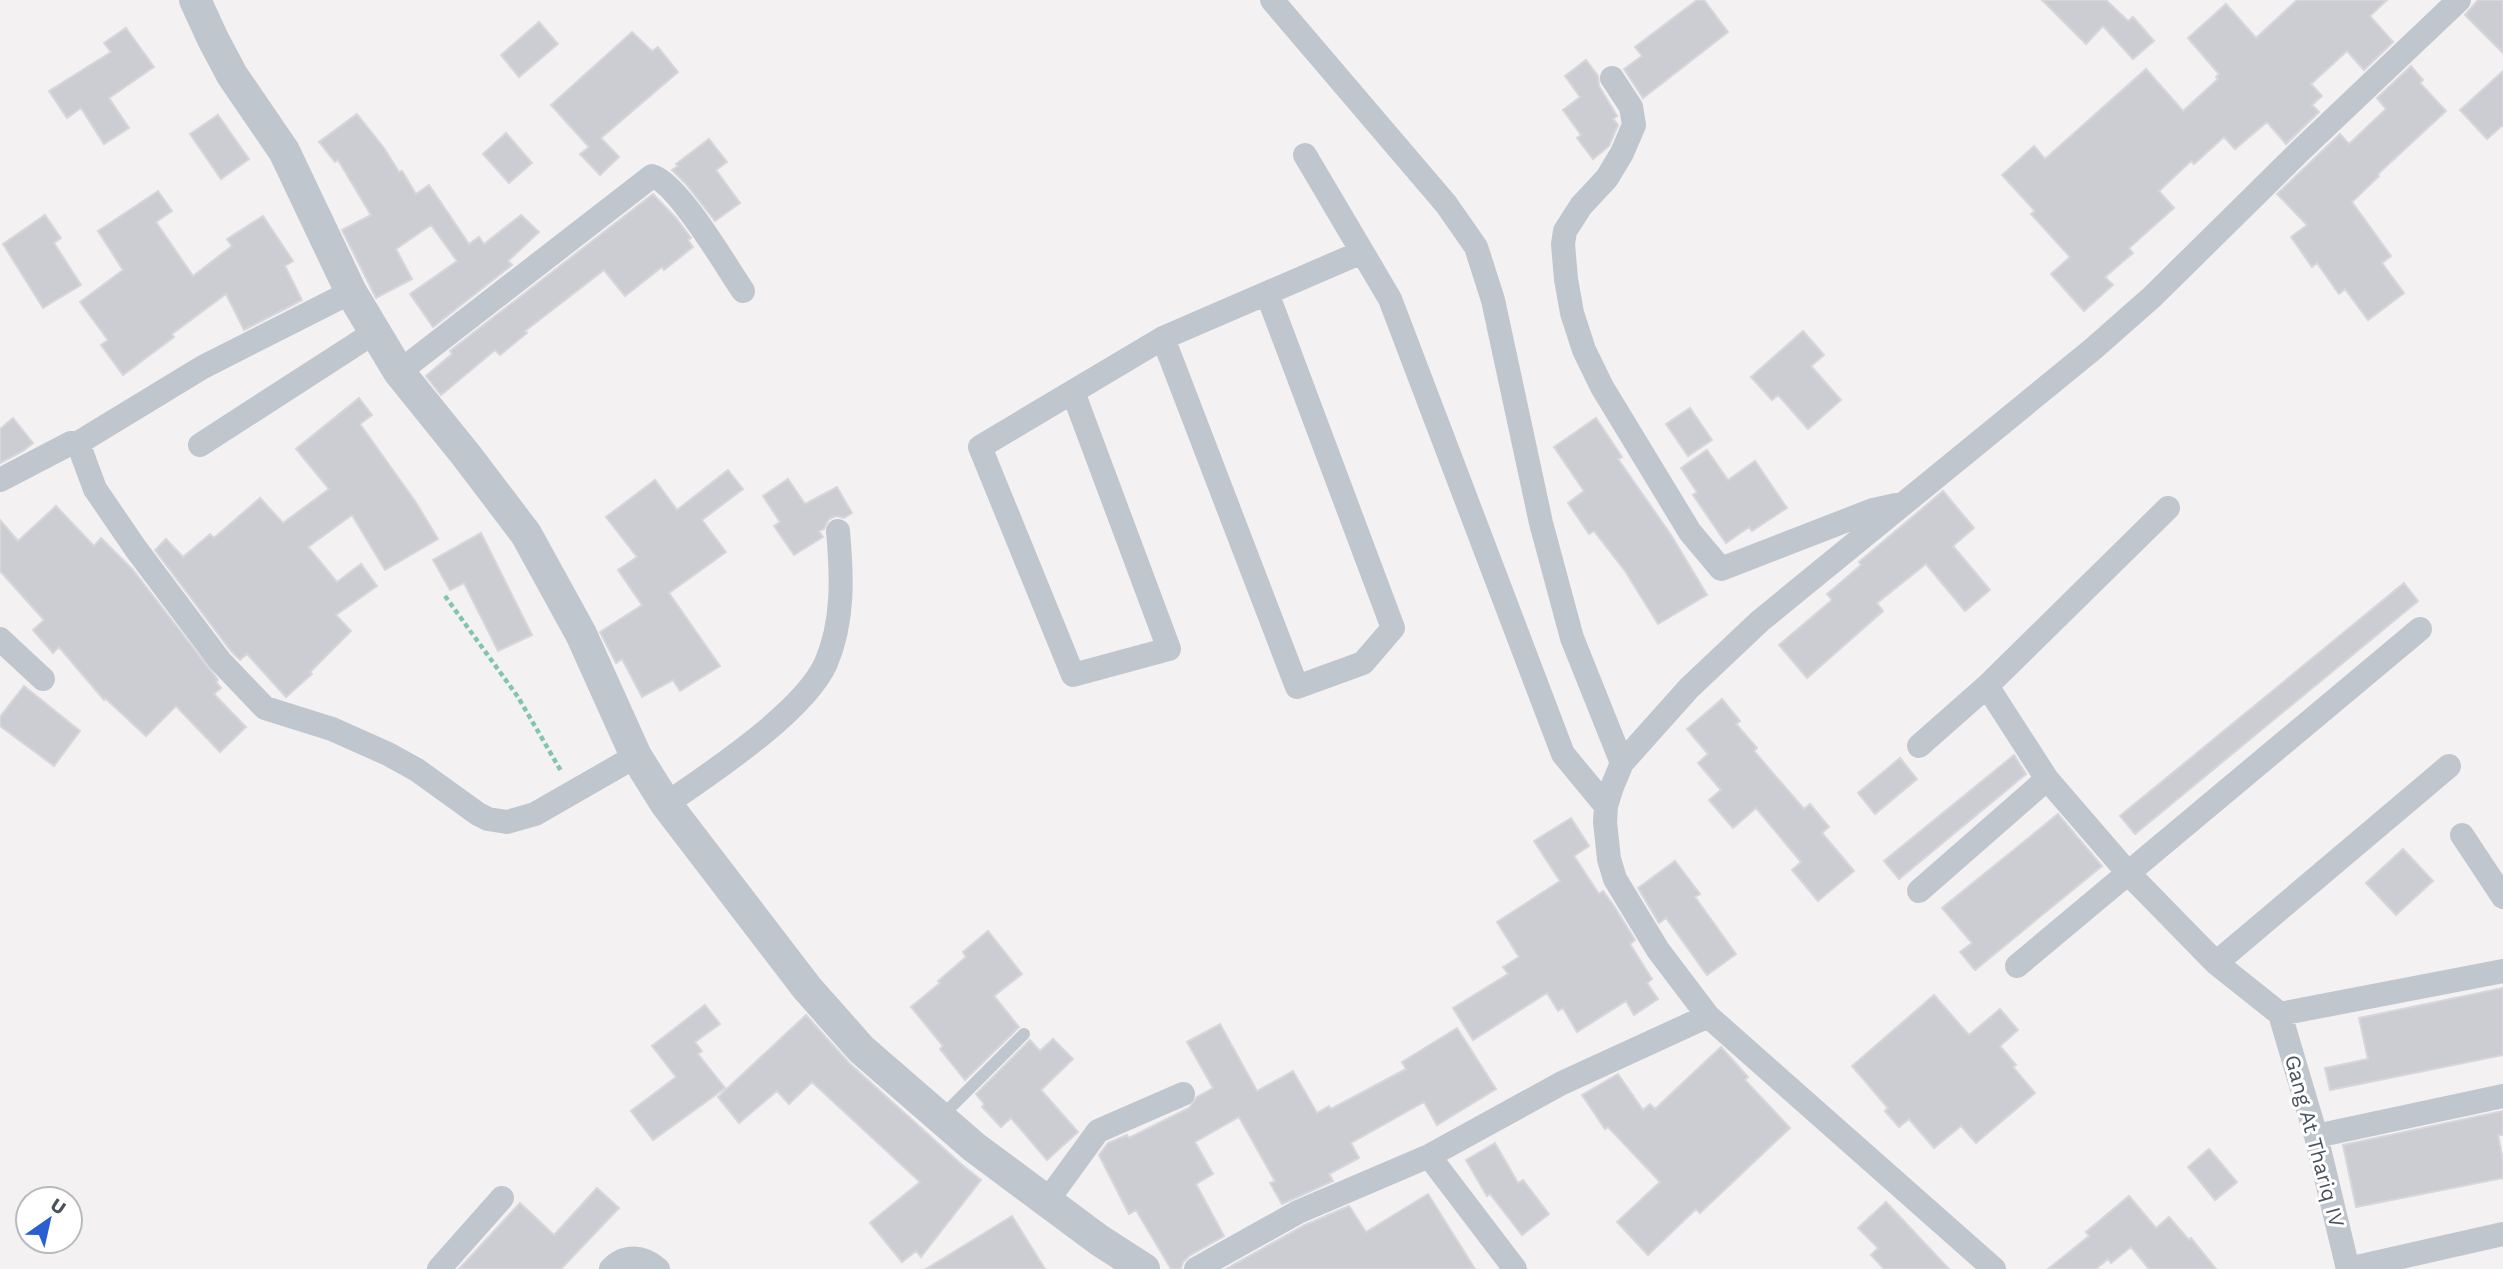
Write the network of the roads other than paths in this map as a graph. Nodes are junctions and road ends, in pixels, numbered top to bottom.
1 (195, 0) edge
2 (1272, 0) edge
3 (2459, 0) edge
4 (1612, 78) dead end
5 (1305, 155) dead end
6 (1362, 252) junction
7 (743, 291) dead end
8 (351, 292) junction
9 (1267, 293) junction
10 (375, 332) junction
11 (1163, 338) junction
12 (399, 372) junction
13 (1073, 392) junction
14 (78, 443) junction
15 (200, 445) dead end
16 (0, 481) edge
17 (1904, 504) junction
18 (2168, 508) dead end
19 (838, 531) dead end
20 (2420, 629) dead end
21 (0, 639) edge
22 (43, 679) dead end
23 (1987, 686) junction
24 (1919, 746) dead end
25 (636, 756) junction
26 (1622, 762) junction
27 (2449, 765) dead end
28 (2047, 779) junction
29 (666, 804) junction
30 (1606, 806) junction
31 (2462, 835) dead end
32 (2129, 874) junction
33 (1919, 891) dead end
34 (2503, 897) edge
35 (2217, 963) junction
36 (2017, 966) dead end
37 (2503, 971) edge
38 (2280, 1014) junction
39 (1708, 1016) junction
40 (1024, 1034) dead end
41 (1183, 1094) dead end
42 (2503, 1096) edge
43 (940, 1118) junction
44 (2316, 1136) junction
45 (1429, 1156) junction
46 (502, 1198) dead end
47 (1047, 1201) junction
48 (2503, 1234) edge
49 (2360, 1268) edge
50 (439, 1269) edge
51 (611, 1269) edge
52 (658, 1269) edge
53 (1143, 1269) edge
54 (1196, 1269) edge
55 (1515, 1269) edge
56 (1994, 1269) edge

1 - 8 street
2 - 26 street
3 - 17 street
4 - 17 street
5 - 6 street
6 - 9 street
6 - 30 street
7 - 12 street
8 - 10 street
8 - 14 street
9 - 11 street
9 - 11 street
10 - 12 street
10 - 15 street
11 - 13 street
12 - 25 street
13 - 13 street
14 - 16 street
14 - 25 street
17 - 26 street
18 - 23 street
19 - 29 street
20 - 32 street
21 - 22 street
23 - 24 street
23 - 28 street
25 - 29 street
26 - 30 street
27 - 35 street
28 - 32 street
28 - 33 street
29 - 43 street
30 - 39 street
31 - 34 street
32 - 35 street
32 - 36 street
35 - 38 street
37 - 38 street
38 - 44 street, Gang At Thariq IV
39 - 45 street
39 - 56 street
40 - 43 lane
41 - 47 street
42 - 44 street
43 - 47 street
44 - 49 street, Gang At Thariq IV
45 - 54 street
45 - 55 street
46 - 50 street
47 - 53 street
48 - 49 street
51 - 52 street

